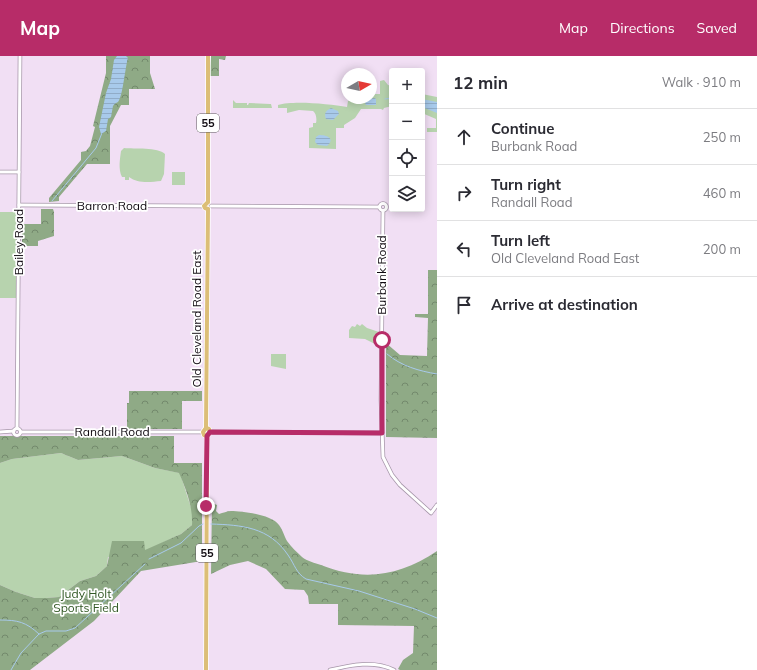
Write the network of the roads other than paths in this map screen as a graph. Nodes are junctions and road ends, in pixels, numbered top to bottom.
1 (20, 56) edge
2 (208, 56) edge
3 (0, 172) edge
4 (19, 172) junction
5 (206, 204) junction
6 (19, 205) junction
7 (379, 207) junction
8 (210, 208) junction
9 (383, 211) junction
10 (18, 428) junction
11 (204, 430) junction
12 (0, 432) edge
13 (14, 432) junction
14 (21, 432) junction
15 (382, 433) junction
16 (208, 434) junction
17 (437, 505) edge
18 (206, 670) edge
19 (330, 670) edge
20 (394, 670) edge

1 - 4 street, Bailey Road
2 - 5 main road, 55
3 - 4 street
4 - 6 street, Bailey Road
5 - 6 street, Barron Road
5 - 8 main road
6 - 10 street, Bailey Road
7 - 8 street
7 - 9 street
7 - 9 street
8 - 11 main road, Old Cleveland Road East
9 - 15 street, Burbank Road
10 - 13 street
10 - 14 street
11 - 14 street, Randall Road
11 - 16 main road
11 - 16 main road
12 - 13 street, Randall Road
13 - 14 street, Randall Road
15 - 16 street
15 - 17 street, Burbank Road
16 - 18 main road, 55
19 - 20 street

